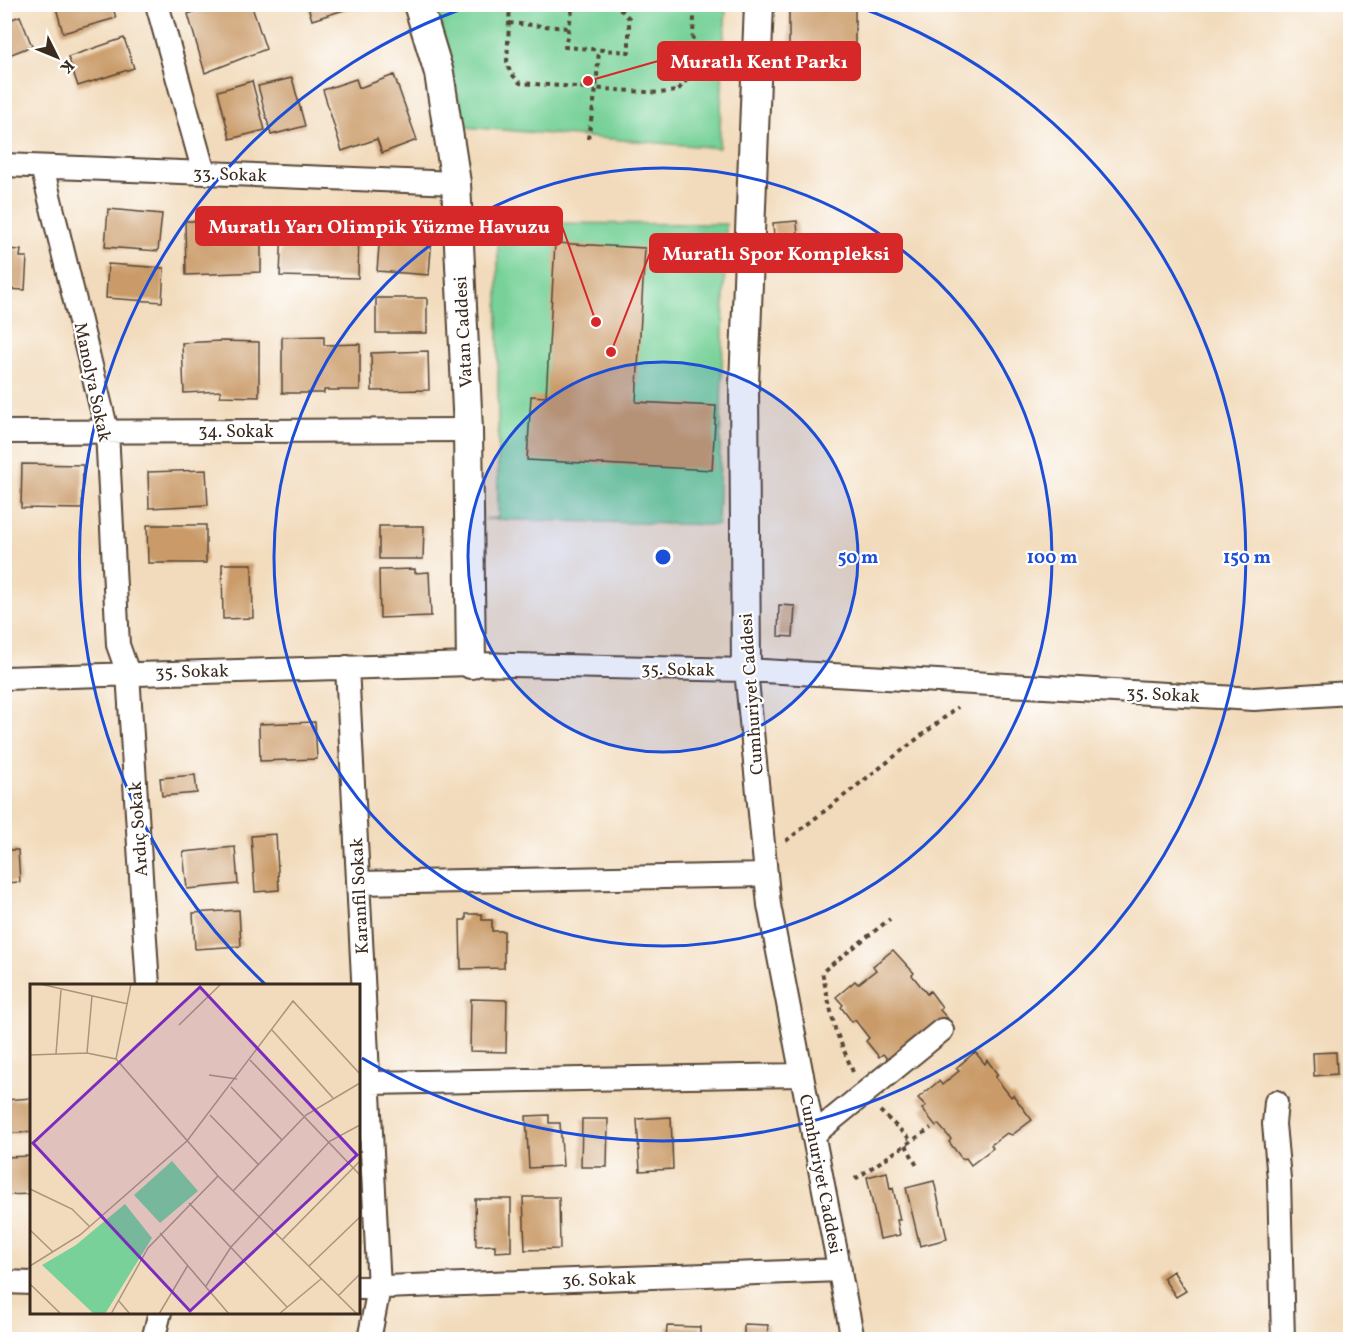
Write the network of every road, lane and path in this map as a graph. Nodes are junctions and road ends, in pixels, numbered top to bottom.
1 (157, 4) edge
2 (418, 4) edge
3 (510, 4) edge
4 (579, 4) edge
5 (615, 4) edge
6 (695, 4) edge
7 (759, 4) edge
8 (509, 23) junction
9 (568, 28) junction
10 (599, 50) junction
11 (596, 89) junction
12 (588, 139) dead end
13 (4, 165) edge
14 (42, 167) junction
15 (204, 173) junction
16 (456, 183) junction
17 (468, 430) junction
18 (107, 431) junction
19 (4, 432) edge
20 (471, 664) junction
21 (347, 667) junction
22 (746, 670) junction
23 (128, 673) junction
24 (4, 678) edge
25 (988, 684) junction
26 (1350, 693) edge
27 (765, 866) junction
28 (359, 883) junction
29 (890, 919) dead end
30 (148, 984) edge
31 (942, 1030) dead end
32 (802, 1075) junction
33 (370, 1083) junction
34 (862, 1095) junction
35 (1276, 1102) dead end
36 (931, 1128) dead end
37 (813, 1135) junction
38 (912, 1141) junction
39 (906, 1144) junction
40 (918, 1168) dead end
41 (855, 1179) dead end
42 (840, 1270) junction
43 (4, 1282) edge
44 (30, 1283) edge
45 (369, 1288) edge
46 (160, 1314) edge
47 (153, 1340) edge
48 (369, 1340) edge
49 (853, 1340) edge
50 (1283, 1340) edge

1 - 15 street
2 - 16 street, Vatan Caddesi
3 - 8 path
4 - 9 path
5 - 10 path
6 - 11 path
7 - 22 street, Cumhuriyet Caddesi
8 - 9 path
8 - 11 path
9 - 10 path
10 - 11 path
11 - 12 path
13 - 14 street, 33. Sokak
14 - 15 street, 33. Sokak
14 - 18 street, Manolya Sokak
15 - 16 street, 33. Sokak
16 - 17 street, Vatan Caddesi
17 - 18 street, 34. Sokak
17 - 20 street, Vatan Caddesi
18 - 19 street, 34. Sokak
18 - 23 street, Manolya Sokak
20 - 21 street, 35. Sokak
20 - 22 street, 35. Sokak
21 - 23 street, 35. Sokak
21 - 28 street, Karanfil Sokak
22 - 25 street, 35. Sokak
22 - 27 street, Cumhuriyet Caddesi
23 - 24 street, 35. Sokak
23 - 30 street, Ardıç Sokak
25 - 26 street, 35. Sokak
25 - 27 path
27 - 28 street
27 - 32 street, Cumhuriyet Caddesi
28 - 33 street, Karanfil Sokak
29 - 34 path
31 - 34 street
32 - 33 street
32 - 37 street, Cumhuriyet Caddesi
33 - 45 street, Karanfil Sokak
34 - 37 street
34 - 38 path
35 - 50 street
36 - 38 path
37 - 42 street, Cumhuriyet Caddesi
38 - 39 path
39 - 40 path
39 - 41 path
42 - 45 street, 36. Sokak
42 - 49 street, Cumhuriyet Caddesi
43 - 44 street
45 - 48 street, Karanfil Sokak
46 - 47 street

